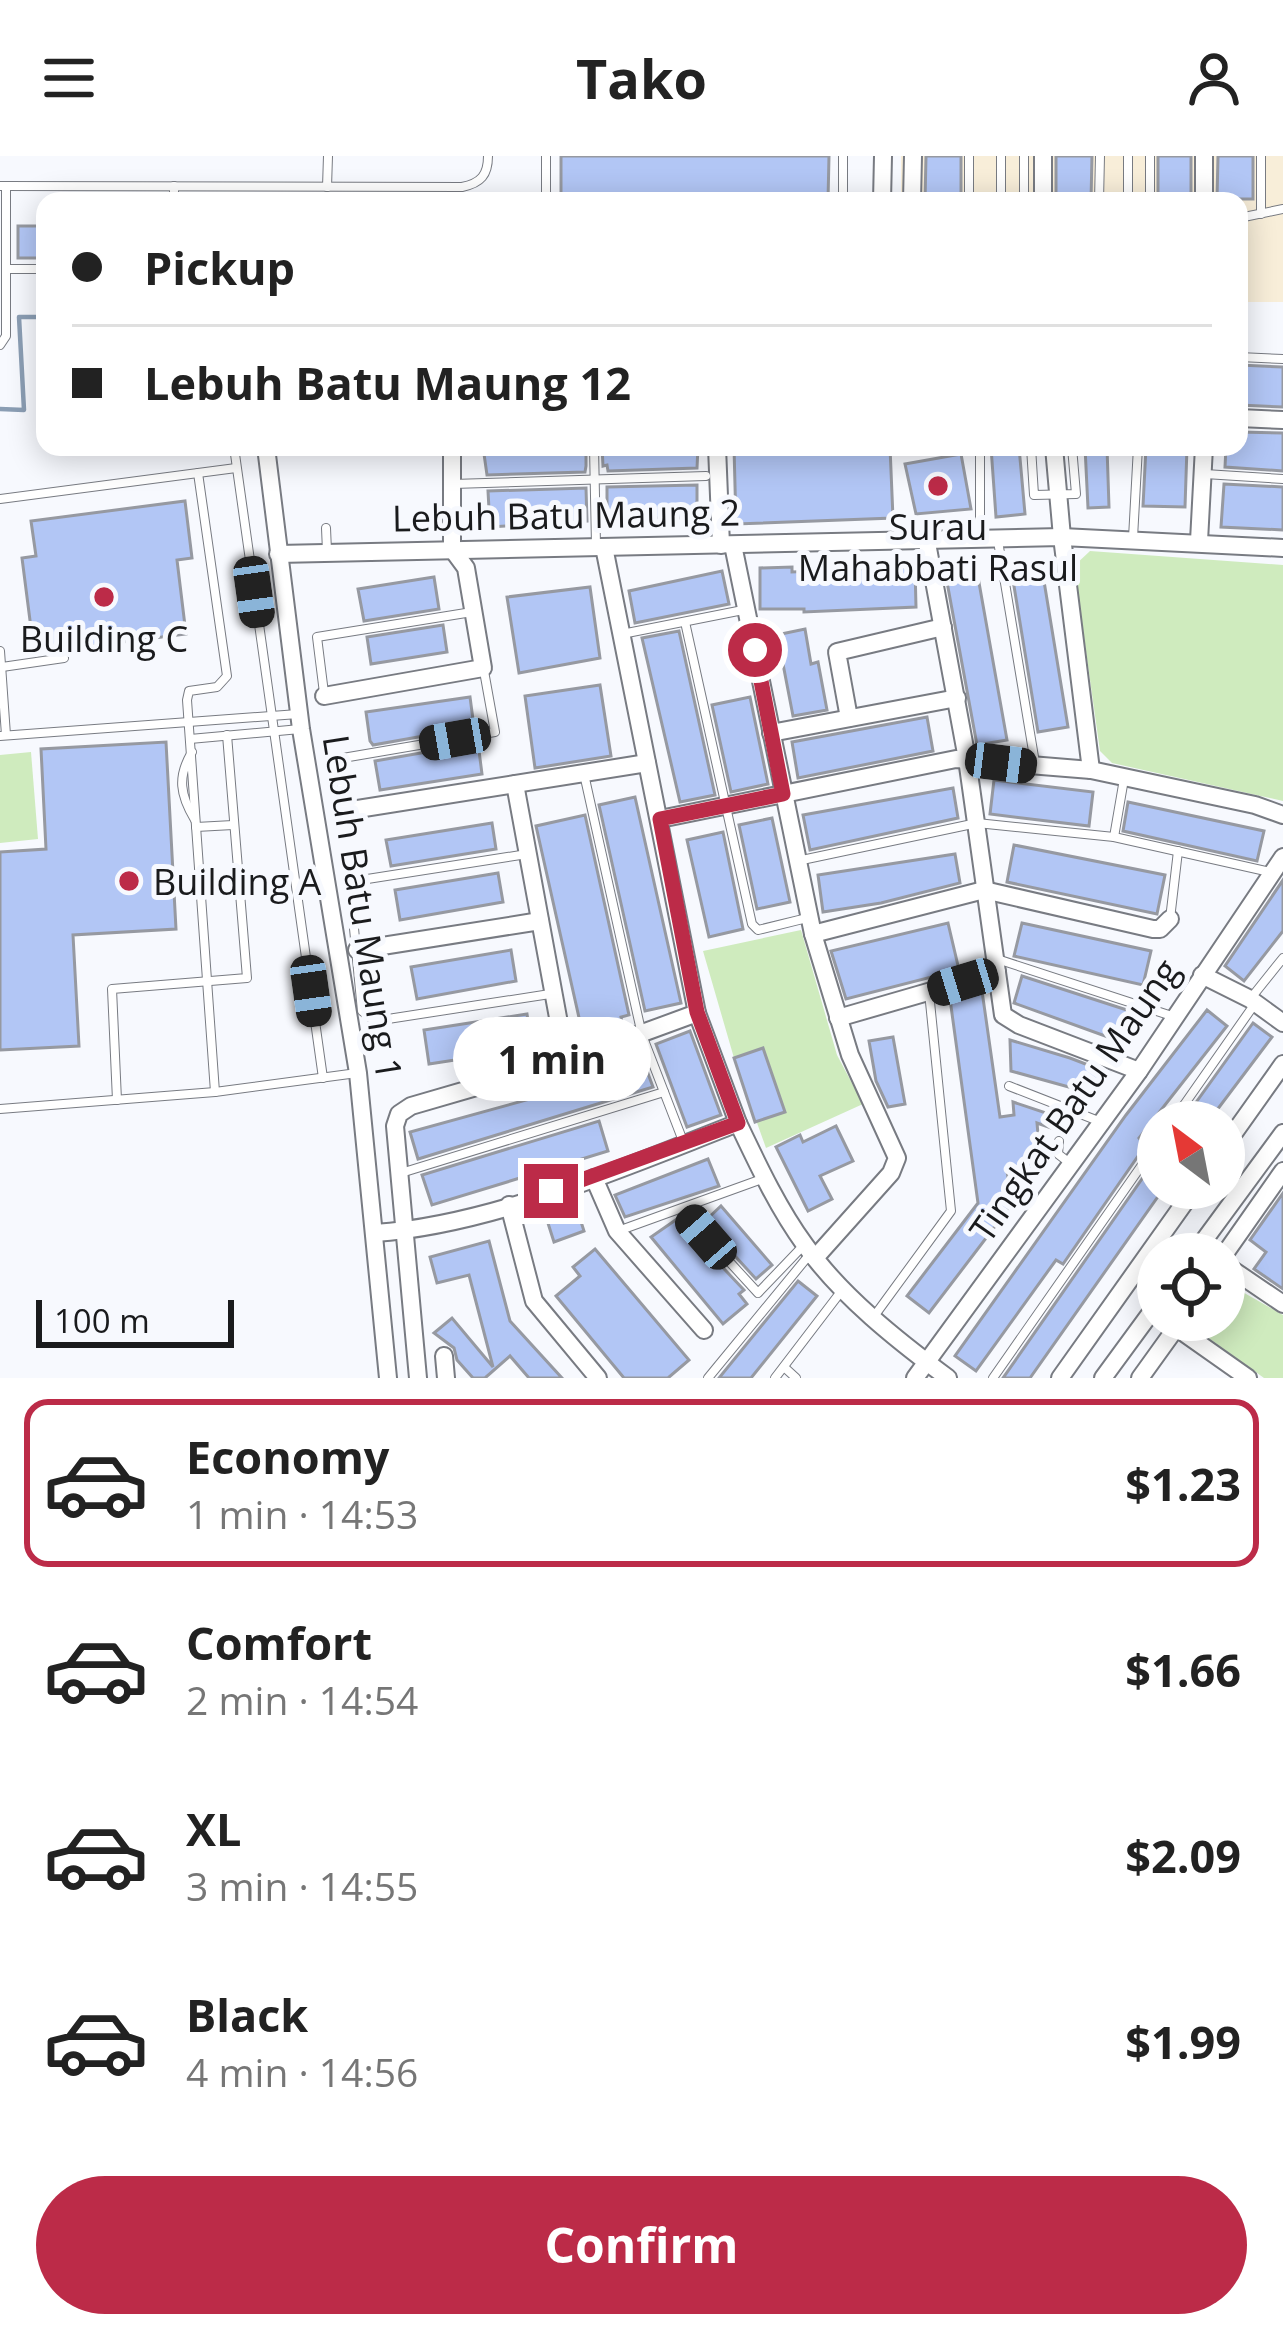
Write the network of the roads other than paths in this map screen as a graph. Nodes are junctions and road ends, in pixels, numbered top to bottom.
1 (328, 156) edge
2 (488, 156) edge
3 (546, 156) edge
4 (843, 156) edge
5 (883, 156) edge
6 (913, 156) edge
7 (969, 156) edge
8 (1001, 156) edge
9 (1024, 156) edge
10 (1043, 156) edge
11 (1100, 156) edge
12 (1128, 156) edge
13 (1150, 156) edge
14 (1204, 156) edge
15 (1261, 156) edge
16 (3, 186) edge
17 (117, 186) junction
18 (174, 186) junction
19 (327, 187) junction
20 (117, 192) edge
21 (174, 192) edge
22 (546, 192) edge
23 (843, 192) edge
24 (882, 192) edge
25 (912, 192) edge
26 (969, 192) edge
27 (1001, 192) edge
28 (1024, 192) edge
29 (1043, 192) edge
30 (1099, 192) edge
31 (1128, 192) edge
32 (1150, 192) edge
33 (1204, 192) edge
34 (1283, 209) edge
35 (1261, 214) junction
36 (1248, 216) edge
37 (6, 268) junction
38 (36, 268) edge
39 (0, 345) edge
40 (1248, 357) edge
41 (1283, 359) edge
42 (1248, 418) edge
43 (1283, 420) edge
44 (235, 456) edge
45 (267, 456) edge
46 (452, 456) edge
47 (595, 456) edge
48 (718, 456) edge
49 (981, 456) edge
50 (1032, 456) edge
51 (1055, 456) edge
52 (1073, 456) edge
53 (1138, 456) edge
54 (1204, 456) edge
55 (236, 468) junction
56 (198, 473) junction
57 (1203, 474) junction
58 (706, 476) dead end
59 (595, 479) junction
60 (1283, 479) edge
61 (451, 484) junction
62 (1058, 494) junction
63 (0, 499) edge
64 (326, 528) dead end
65 (1061, 537) junction
66 (1133, 538) junction
67 (989, 540) junction
68 (1199, 541) junction
69 (927, 543) junction
70 (727, 545) junction
71 (600, 547) junction
72 (452, 548) junction
73 (1283, 548) edge
74 (327, 552) junction
75 (278, 554) junction
76 (746, 609) junction
77 (474, 612) junction
78 (685, 622) junction
79 (943, 627) junction
80 (621, 634) junction
81 (0, 651) edge
82 (64, 658) dead end
83 (2, 667) edge
84 (483, 668) junction
85 (324, 696) joint
86 (957, 698) junction
87 (271, 717) junction
88 (848, 718) junction
89 (300, 721) junction
90 (189, 724) junction
91 (273, 730) junction
92 (771, 733) junction
93 (3, 735) edge
94 (227, 735) junction
95 (190, 739) junction
96 (968, 759) junction
97 (647, 763) junction
98 (1035, 767) junction
99 (1090, 770) junction
100 (584, 773) junction
101 (1125, 777) junction
102 (515, 784) junction
103 (783, 794) junction
104 (728, 805) junction
105 (345, 811) joint
106 (1283, 815) edge
107 (660, 819) junction
108 (976, 823) junction
109 (196, 824) junction
110 (233, 825) junction
111 (1114, 837) junction
112 (1178, 851) junction
113 (528, 854) junction
114 (796, 861) junction
115 (1277, 865) edge
116 (984, 890) junction
117 (1170, 919) joint
118 (540, 921) junction
119 (811, 926) junction
120 (357, 950) junction
121 (1283, 958) edge
122 (996, 965) junction
123 (1202, 974) junction
124 (207, 982) junction
125 (929, 992) junction
126 (553, 993) junction
127 (1253, 1001) junction
128 (697, 1012) junction
129 (1175, 1017) junction
130 (838, 1018) junction
131 (1283, 1024) edge
132 (642, 1035) junction
133 (566, 1061) junction
134 (1283, 1064) edge
135 (1139, 1071) junction
136 (358, 1073) junction
137 (323, 1078) junction
138 (1009, 1086) dead end
139 (215, 1092) junction
140 (664, 1093) junction
141 (117, 1100) junction
142 (1186, 1101) edge
143 (0, 1108) edge
144 (1245, 1117) edge
145 (1101, 1121) junction
146 (738, 1123) junction
147 (1283, 1133) edge
148 (1059, 1141) dead end
149 (684, 1144) junction
150 (1072, 1165) junction
151 (1283, 1171) edge
152 (1137, 1172) edge
153 (400, 1173) junction
154 (594, 1178) junction
155 (765, 1178) junction
156 (1283, 1181) edge
157 (508, 1204) junction
158 (682, 1209) junction
159 (1180, 1209) edge
160 (407, 1231) junction
161 (617, 1232) junction
162 (1209, 1233) edge
163 (375, 1234) junction
164 (1245, 1234) edge
165 (1245, 1235) edge
166 (810, 1252) junction
167 (1245, 1276) edge
168 (844, 1288) junction
169 (1283, 1304) edge
170 (874, 1316) junction
171 (704, 1330) dead end
172 (1137, 1332) edge
173 (1166, 1341) edge
174 (1201, 1341) edge
175 (444, 1356) dead end
176 (927, 1363) junction
177 (784, 1367) junction
178 (388, 1378) edge
179 (418, 1378) edge
180 (446, 1378) edge
181 (598, 1378) edge
182 (708, 1378) edge
183 (775, 1378) edge
184 (796, 1378) edge
185 (915, 1378) edge
186 (948, 1378) edge
187 (993, 1378) edge
188 (1060, 1378) edge
189 (1103, 1378) edge
190 (1139, 1378) edge
191 (1249, 1378) edge

1 - 19 lane
2 - 19 lane
3 - 22 lane
4 - 23 lane
5 - 24 street
6 - 25 street
7 - 26 lane
8 - 27 lane
9 - 28 lane
10 - 29 street
11 - 30 lane
12 - 31 lane
13 - 32 lane
14 - 33 street
15 - 35 lane
16 - 17 lane
16 - 37 lane
17 - 18 lane
17 - 20 lane
18 - 19 lane
18 - 21 lane
34 - 35 lane
35 - 36 lane
37 - 38 lane
37 - 39 lane
40 - 41 lane
42 - 43 street
44 - 55 lane
45 - 75 street, Lebuh Batu Maung 1
46 - 61 street
47 - 59 lane
48 - 70 street
49 - 67 lane
50 - 62 lane
51 - 62 street
52 - 62 lane
53 - 66 lane
54 - 57 street
55 - 56 lane
55 - 87 lane
56 - 63 lane
56 - 90 lane
57 - 60 lane
57 - 68 street
58 - 59 lane
59 - 61 lane
59 - 71 lane
61 - 72 street
62 - 65 street
64 - 74 lane
65 - 66 street
65 - 67 street, Lebuh Batu Maung 2
65 - 99 street
66 - 68 street
67 - 69 street, Lebuh Batu Maung 2
67 - 98 lane
68 - 73 street
69 - 70 street, Lebuh Batu Maung 2
69 - 79 street
70 - 71 street, Lebuh Batu Maung 2
70 - 76 street
71 - 72 street, Lebuh Batu Maung 2
71 - 80 street
72 - 74 street, Lebuh Batu Maung 2
72 - 77 street
74 - 75 street, Lebuh Batu Maung 2
75 - 89 street, Lebuh Batu Maung 1
76 - 78 lane
76 - 92 street
77 - 84 street
77 - 85 lane
78 - 80 lane
78 - 104 lane
79 - 86 street
79 - 88 street
80 - 97 street
81 - 83 lane
82 - 83 lane
83 - 93 lane
84 - 85 street
84 - 105 lane
86 - 88 street
86 - 96 street
87 - 89 lane
87 - 90 lane
87 - 91 lane
88 - 92 street
89 - 91 lane
89 - 136 street, Lebuh Batu Maung 1
90 - 93 lane
90 - 95 lane
91 - 94 lane
91 - 137 lane
92 - 103 street
94 - 95 lane
94 - 110 lane
95 - 109 lane
96 - 98 street
96 - 103 street
96 - 108 street
97 - 100 street
97 - 107 street
98 - 99 street
99 - 101 street
100 - 102 street
100 - 132 lane
101 - 106 street
101 - 111 lane
102 - 105 street
102 - 113 street
103 - 104 street
103 - 114 street
104 - 107 street
104 - 119 lane
107 - 128 street
108 - 111 lane
108 - 114 lane
108 - 116 street
109 - 110 lane
109 - 124 lane
110 - 124 lane
111 - 112 lane
112 - 115 lane
112 - 117 lane
113 - 118 street
113 - 120 lane
114 - 119 street
115 - 123 street, Tingkat Batu Maung
116 - 117 street
116 - 119 street
116 - 122 street
118 - 120 street
118 - 126 street
119 - 130 street
120 - 126 lane
121 - 127 lane
122 - 125 street
122 - 129 lane
122 - 135 street
123 - 127 street
123 - 129 street, Tingkat Batu Maung
124 - 139 lane
124 - 141 lane
125 - 130 street
125 - 170 lane
126 - 133 street
127 - 131 street
127 - 142 lane
128 - 132 street
128 - 146 street
129 - 135 street, Tingkat Batu Maung
130 - 166 street
132 - 133 street
132 - 140 lane
133 - 153 street
134 - 144 street
135 - 145 street, Tingkat Batu Maung
136 - 137 lane
136 - 163 street, Lebuh Batu Maung 1
137 - 139 lane
138 - 145 lane
139 - 141 lane
140 - 149 lane
140 - 153 lane
141 - 143 lane
145 - 150 street, Tingkat Batu Maung
146 - 149 street
146 - 155 street
147 - 162 street
148 - 150 lane
149 - 154 street
150 - 176 street, Tingkat Batu Maung
151 - 165 street
152 - 187 lane
153 - 160 street
154 - 157 street
154 - 161 street
155 - 158 lane
155 - 166 street
156 - 164 lane
157 - 160 street
157 - 181 street
158 - 161 lane
158 - 166 lane
159 - 188 street
160 - 163 street
160 - 179 street
161 - 171 street
163 - 178 street, Lebuh Batu Maung 1
166 - 168 street
166 - 182 lane
167 - 169 street
168 - 170 street
168 - 177 lane
170 - 176 street
172 - 189 street
173 - 190 street
174 - 191 street
175 - 180 street
176 - 185 street, Tingkat Batu Maung
176 - 186 street
177 - 183 lane
177 - 184 lane

